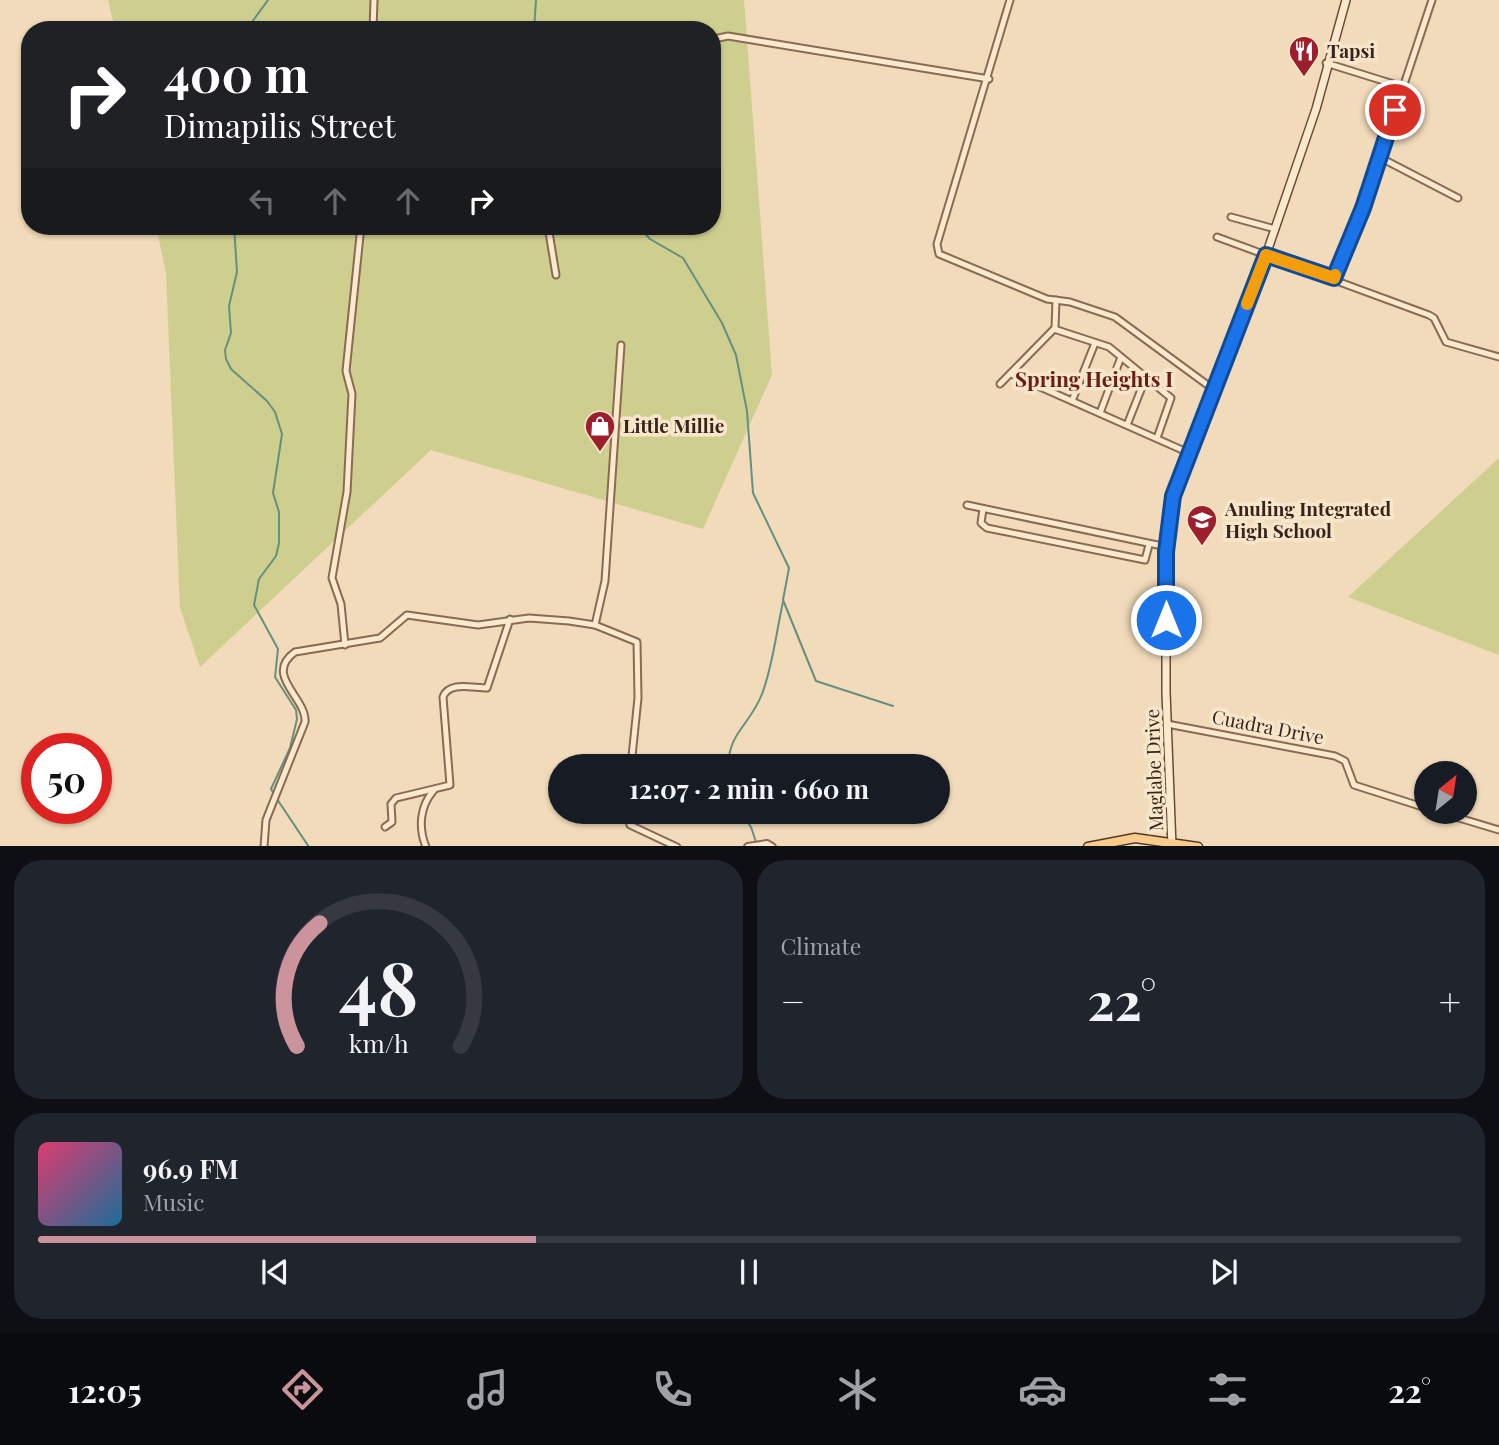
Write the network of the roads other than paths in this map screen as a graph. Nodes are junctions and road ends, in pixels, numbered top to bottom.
1 (374, 0) edge
2 (1010, 0) edge
3 (1346, 0) edge
4 (1432, 0) edge
5 (373, 21) edge
6 (721, 38) edge
7 (1326, 63) junction
8 (989, 79) junction
9 (1403, 87) junction
10 (1381, 158) junction
11 (1458, 198) dead end
12 (1231, 218) dead end
13 (1275, 229) junction
14 (360, 235) edge
15 (549, 235) edge
16 (1217, 237) dead end
17 (1266, 255) junction
18 (556, 275) dead end
19 (1334, 278) junction
20 (1056, 300) junction
21 (1054, 329) junction
22 (1095, 343) junction
23 (621, 345) dead end
24 (1121, 357) junction
25 (1499, 357) edge
26 (1011, 374) junction
27 (1146, 377) junction
28 (1000, 384) dead end
29 (1213, 389) junction
30 (1072, 401) junction
31 (1100, 413) junction
32 (1127, 425) junction
33 (1157, 438) junction
34 (1189, 453) junction
35 (967, 505) dead end
36 (984, 509) junction
37 (1066, 527) junction
38 (1062, 543) junction
39 (1149, 545) junction
40 (1167, 547) junction
41 (510, 619) junction
42 (595, 625) junction
43 (345, 645) junction
44 (1167, 724) junction
45 (632, 754) edge
46 (434, 790) junction
47 (1414, 804) edge
48 (630, 824) edge
49 (1477, 824) edge
50 (385, 827) dead end
51 (1499, 830) edge
52 (1172, 844) edge
53 (264, 846) edge
54 (426, 846) edge
55 (677, 846) edge
56 (750, 846) edge
57 (772, 846) edge
58 (1088, 846) edge
59 (1198, 846) edge

1 - 5 street
2 - 8 street
3 - 7 main road, Maglabe Drive
4 - 9 street
6 - 8 street
7 - 9 street
7 - 13 main road, Maglabe Drive
8 - 20 street
9 - 10 street
10 - 11 street
10 - 19 street
12 - 13 street
13 - 17 main road, Maglabe Drive
14 - 43 street
15 - 18 street
16 - 17 street
17 - 19 street
17 - 29 main road, Maglabe Drive
19 - 25 street
20 - 21 street
20 - 29 street
21 - 22 street
21 - 26 street
22 - 24 street
22 - 30 street
23 - 42 street
24 - 27 street
24 - 31 street
26 - 28 street
26 - 30 street
27 - 32 street
27 - 33 street
29 - 34 main road, Maglabe Drive
30 - 31 street
31 - 32 street
32 - 33 street
33 - 34 street
34 - 40 main road, Maglabe Drive
35 - 36 street
36 - 37 street
36 - 38 street
37 - 38 street
37 - 39 street
38 - 39 street
39 - 40 street
40 - 44 main road, Maglabe Drive
41 - 42 street
41 - 43 street
41 - 46 street
42 - 45 street
43 - 53 street
44 - 47 street, Cuadra Drive
44 - 52 main road, Maglabe Drive
46 - 50 street
46 - 54 street
48 - 55 street
49 - 51 street
52 - 58 main road
52 - 59 main road
56 - 57 street

